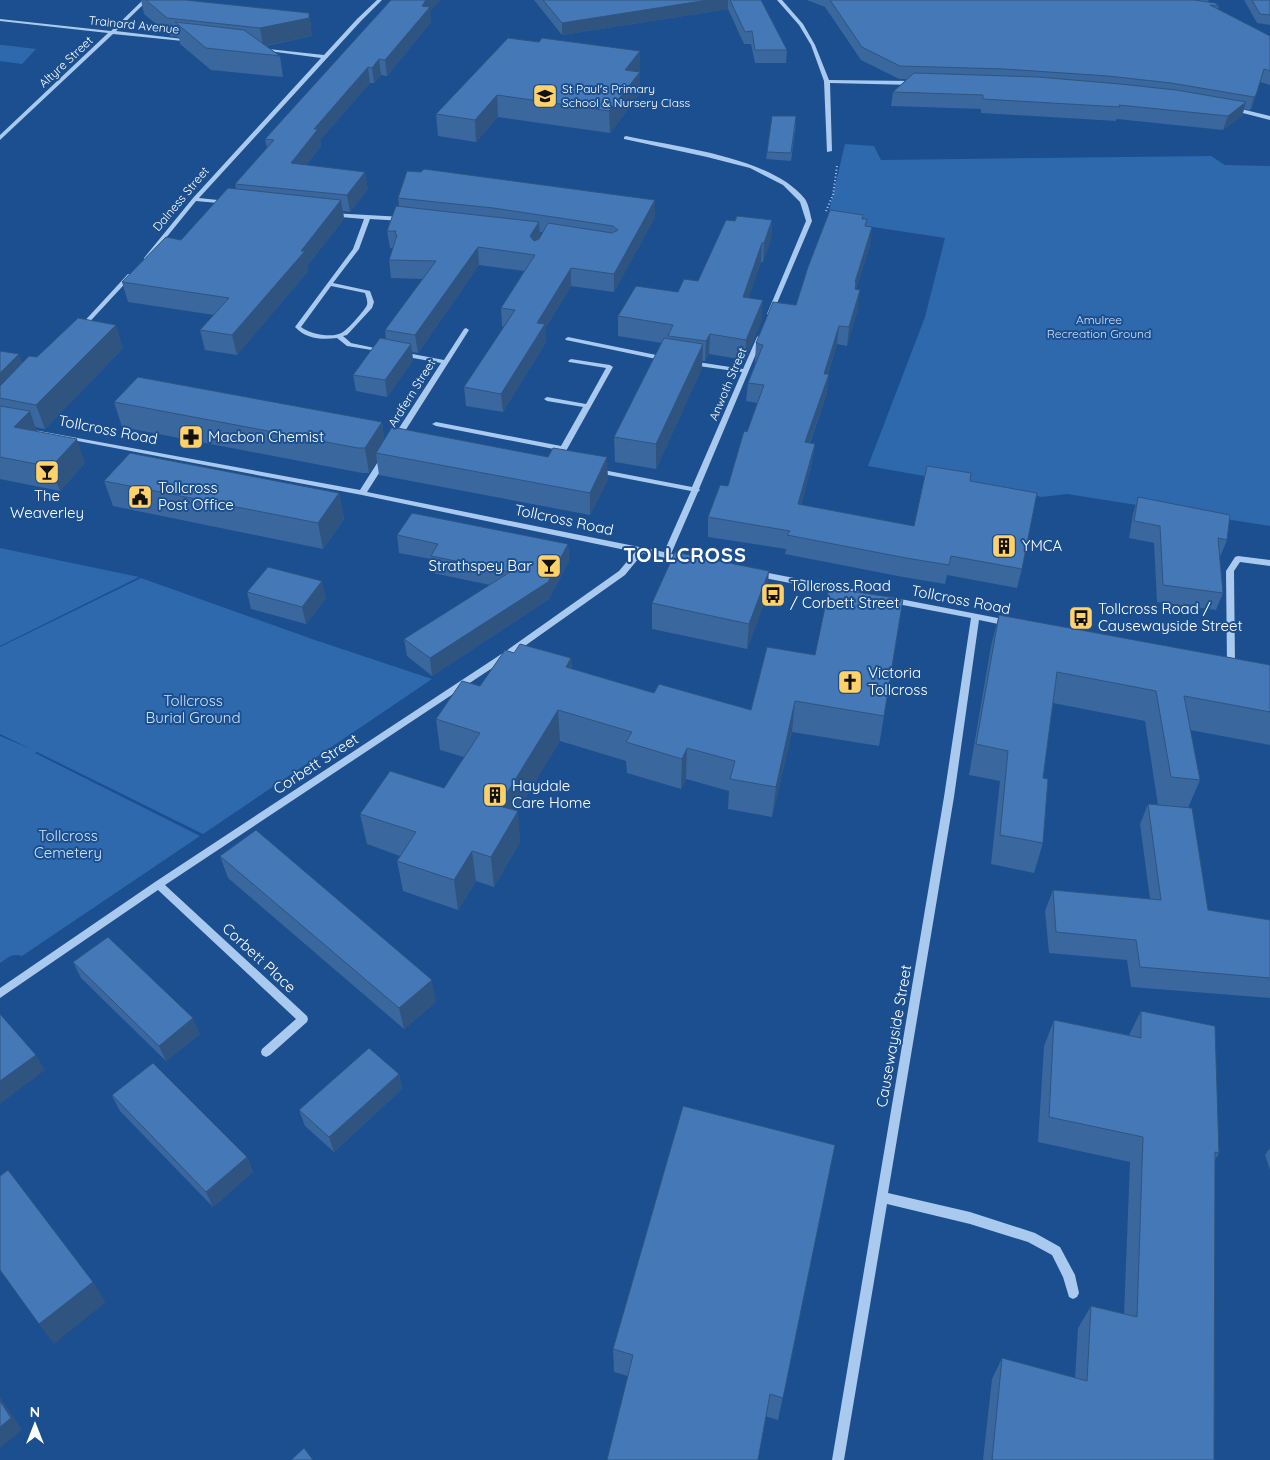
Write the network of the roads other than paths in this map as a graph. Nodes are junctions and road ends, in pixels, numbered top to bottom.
1 (146, 0) edge
2 (380, 0) edge
3 (779, 0) edge
4 (0, 20) edge
5 (112, 32) junction
6 (199, 42) edge
7 (257, 49) edge
8 (325, 56) junction
9 (826, 81) junction
10 (916, 83) edge
11 (1228, 108) edge
12 (1270, 118) edge
13 (0, 138) edge
14 (626, 138) dead end
15 (829, 151) road end
16 (195, 199) junction
17 (232, 204) edge
18 (328, 214) edge
19 (368, 217) junction
20 (412, 220) edge
21 (142, 263) edge
22 (135, 270) edge
23 (330, 284) junction
24 (768, 318) edge
25 (764, 327) edge
26 (466, 330) dead end
27 (74, 335) edge
28 (338, 336) junction
29 (568, 339) dead end
30 (386, 352) edge
31 (396, 354) edge
32 (676, 360) edge
33 (571, 361) dead end
34 (445, 362) junction
35 (685, 362) edge
36 (746, 371) junction
37 (547, 399) dead end
38 (588, 406) junction
39 (436, 424) dead end
40 (20, 428) edge
41 (393, 444) edge
42 (563, 449) junction
43 (388, 452) edge
44 (565, 464) edge
45 (593, 470) edge
46 (696, 490) junction
47 (362, 493) junction
48 (641, 550) junction
49 (667, 555) junction
50 (696, 561) edge
51 (1270, 563) edge
52 (753, 573) edge
53 (869, 596) edge
54 (878, 598) edge
55 (975, 617) junction
56 (1013, 624) edge
57 (1221, 664) edge
58 (1231, 665) junction
59 (1241, 667) edge
60 (158, 885) junction
61 (0, 994) edge
62 (266, 1052) dead end
63 (882, 1197) junction
64 (1073, 1293) dead end
65 (838, 1460) edge

1 - 5 street, Altyre Street
2 - 8 street, Dalness Street
3 - 9 street
4 - 5 street, Trainard Avenue
5 - 6 street, Trainard Avenue
5 - 13 street, Altyre Street
7 - 8 street
8 - 16 street, Dalness Street
9 - 10 street
9 - 15 street
11 - 12 street
14 - 24 street
16 - 17 street
16 - 21 street, Dalness Street
18 - 19 street
19 - 20 street
19 - 23 street
22 - 27 street
23 - 28 street
23 - 28 street
25 - 36 street, Anwoth Street
26 - 34 street, Ardfern Street
28 - 30 street
29 - 32 street
31 - 34 street
33 - 38 street
34 - 41 street, Ardfern Street
35 - 36 street
36 - 46 street, Anwoth Street
37 - 38 street
38 - 42 street
39 - 42 street
40 - 47 street, Tollcross Road
42 - 44 street
43 - 47 street
45 - 46 street
46 - 49 street, Anwoth Street
47 - 48 street, Tollcross Road
48 - 49 street, Tollcross Road
48 - 60 street, Corbett Street
49 - 50 street, Tollcross Road
51 - 58 street
52 - 53 street
54 - 55 street, Tollcross Road
55 - 56 street, Tollcross Road
55 - 63 street, Causewayside Street
57 - 58 street
58 - 59 street
60 - 61 street, Corbett Street
60 - 62 street, Corbett Place
63 - 64 street
63 - 65 street, Causewayside Street

